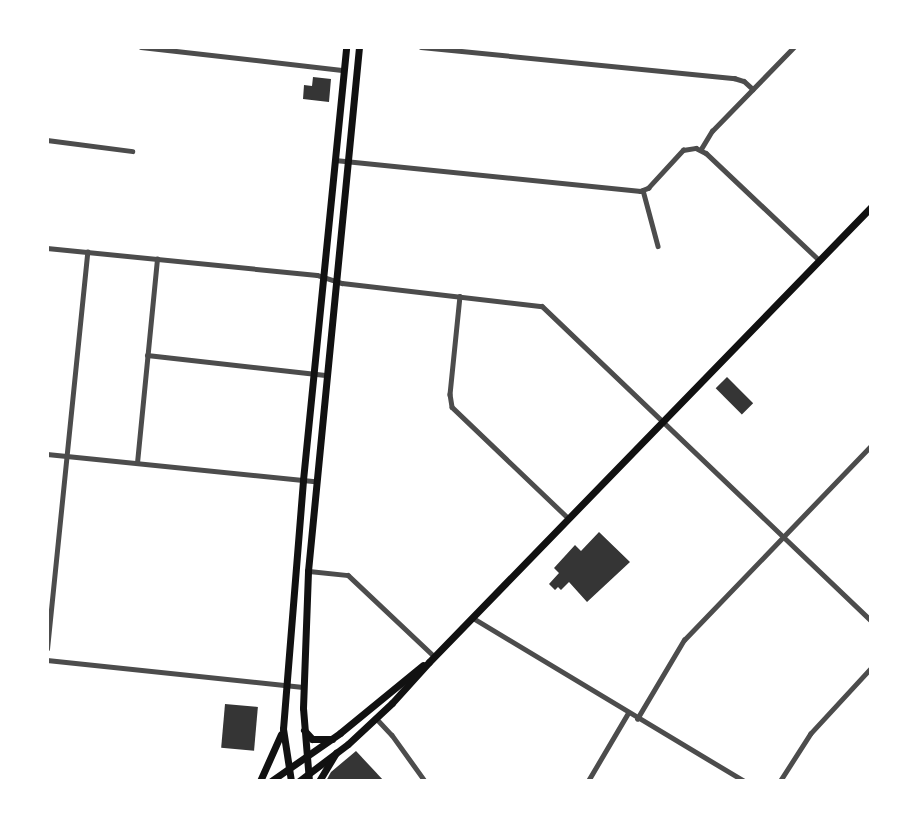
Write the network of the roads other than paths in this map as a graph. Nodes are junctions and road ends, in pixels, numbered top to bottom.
1 (141, 47) edge
2 (346, 47) edge
3 (359, 47) edge
4 (421, 47) edge
5 (793, 47) edge
6 (344, 71) junction
7 (753, 89) junction
8 (47, 140) edge
9 (701, 149) junction
10 (132, 151) dead end
11 (335, 160) junction
12 (346, 161) junction
13 (643, 190) junction
14 (871, 207) edge
15 (657, 246) dead end
16 (47, 248) edge
17 (87, 252) junction
18 (157, 259) junction
19 (819, 261) junction
20 (324, 276) junction
21 (335, 282) junction
22 (460, 296) junction
23 (147, 355) junction
24 (315, 374) junction
25 (325, 375) junction
26 (664, 420) junction
27 (871, 446) edge
28 (47, 454) edge
29 (68, 456) junction
30 (137, 463) junction
31 (303, 480) junction
32 (315, 481) junction
33 (569, 519) junction
34 (784, 536) junction
35 (308, 571) junction
36 (473, 618) junction
37 (871, 620) edge
38 (47, 649) edge
39 (431, 659) junction
40 (47, 660) edge
41 (871, 668) edge
42 (287, 685) junction
43 (303, 687) junction
44 (628, 713) junction
45 (376, 718) junction
46 (637, 719) junction
47 (283, 729) junction
48 (303, 729) junction
49 (332, 739) junction
50 (336, 753) junction
51 (306, 758) junction
52 (289, 771) junction
53 (309, 777) edge
54 (260, 781) edge
55 (271, 781) edge
56 (290, 781) edge
57 (299, 781) edge
58 (319, 781) edge
59 (425, 781) edge
60 (588, 781) edge
61 (744, 781) edge
62 (782, 781) edge

1 - 6 street
2 - 6 main road
3 - 12 main road
4 - 7 street
5 - 7 street
6 - 11 main road
7 - 9 street
8 - 10 street
9 - 13 street
9 - 19 street
11 - 12 street
11 - 20 main road
12 - 13 street
12 - 21 main road
13 - 15 street
14 - 19 main road
16 - 17 street
17 - 18 street
17 - 29 street
18 - 20 street
18 - 23 street
19 - 26 main road
20 - 21 street
20 - 24 main road
21 - 22 street
21 - 25 main road
22 - 26 street
22 - 33 street
23 - 24 street
23 - 30 street
24 - 25 street
24 - 31 main road
25 - 32 main road
26 - 33 main road
26 - 34 street
27 - 34 street
28 - 29 street
29 - 30 street
29 - 38 street
30 - 31 street
31 - 32 street
31 - 42 main road
32 - 35 main road
33 - 36 main road
34 - 37 street
34 - 46 street
35 - 39 street
35 - 43 main road
36 - 39 main road
36 - 44 street
39 - 45 main road
39 - 49 main road
40 - 42 street
41 - 62 street
42 - 43 street
42 - 47 main road
43 - 48 main road
44 - 46 street
44 - 60 street
45 - 50 main road
45 - 59 street
46 - 61 street
47 - 52 main road
47 - 54 main road
48 - 49 main road
48 - 51 main road
49 - 51 main road
50 - 53 main road
50 - 58 main road
51 - 52 main road
51 - 53 main road
52 - 55 main road
52 - 56 main road
53 - 57 main road

